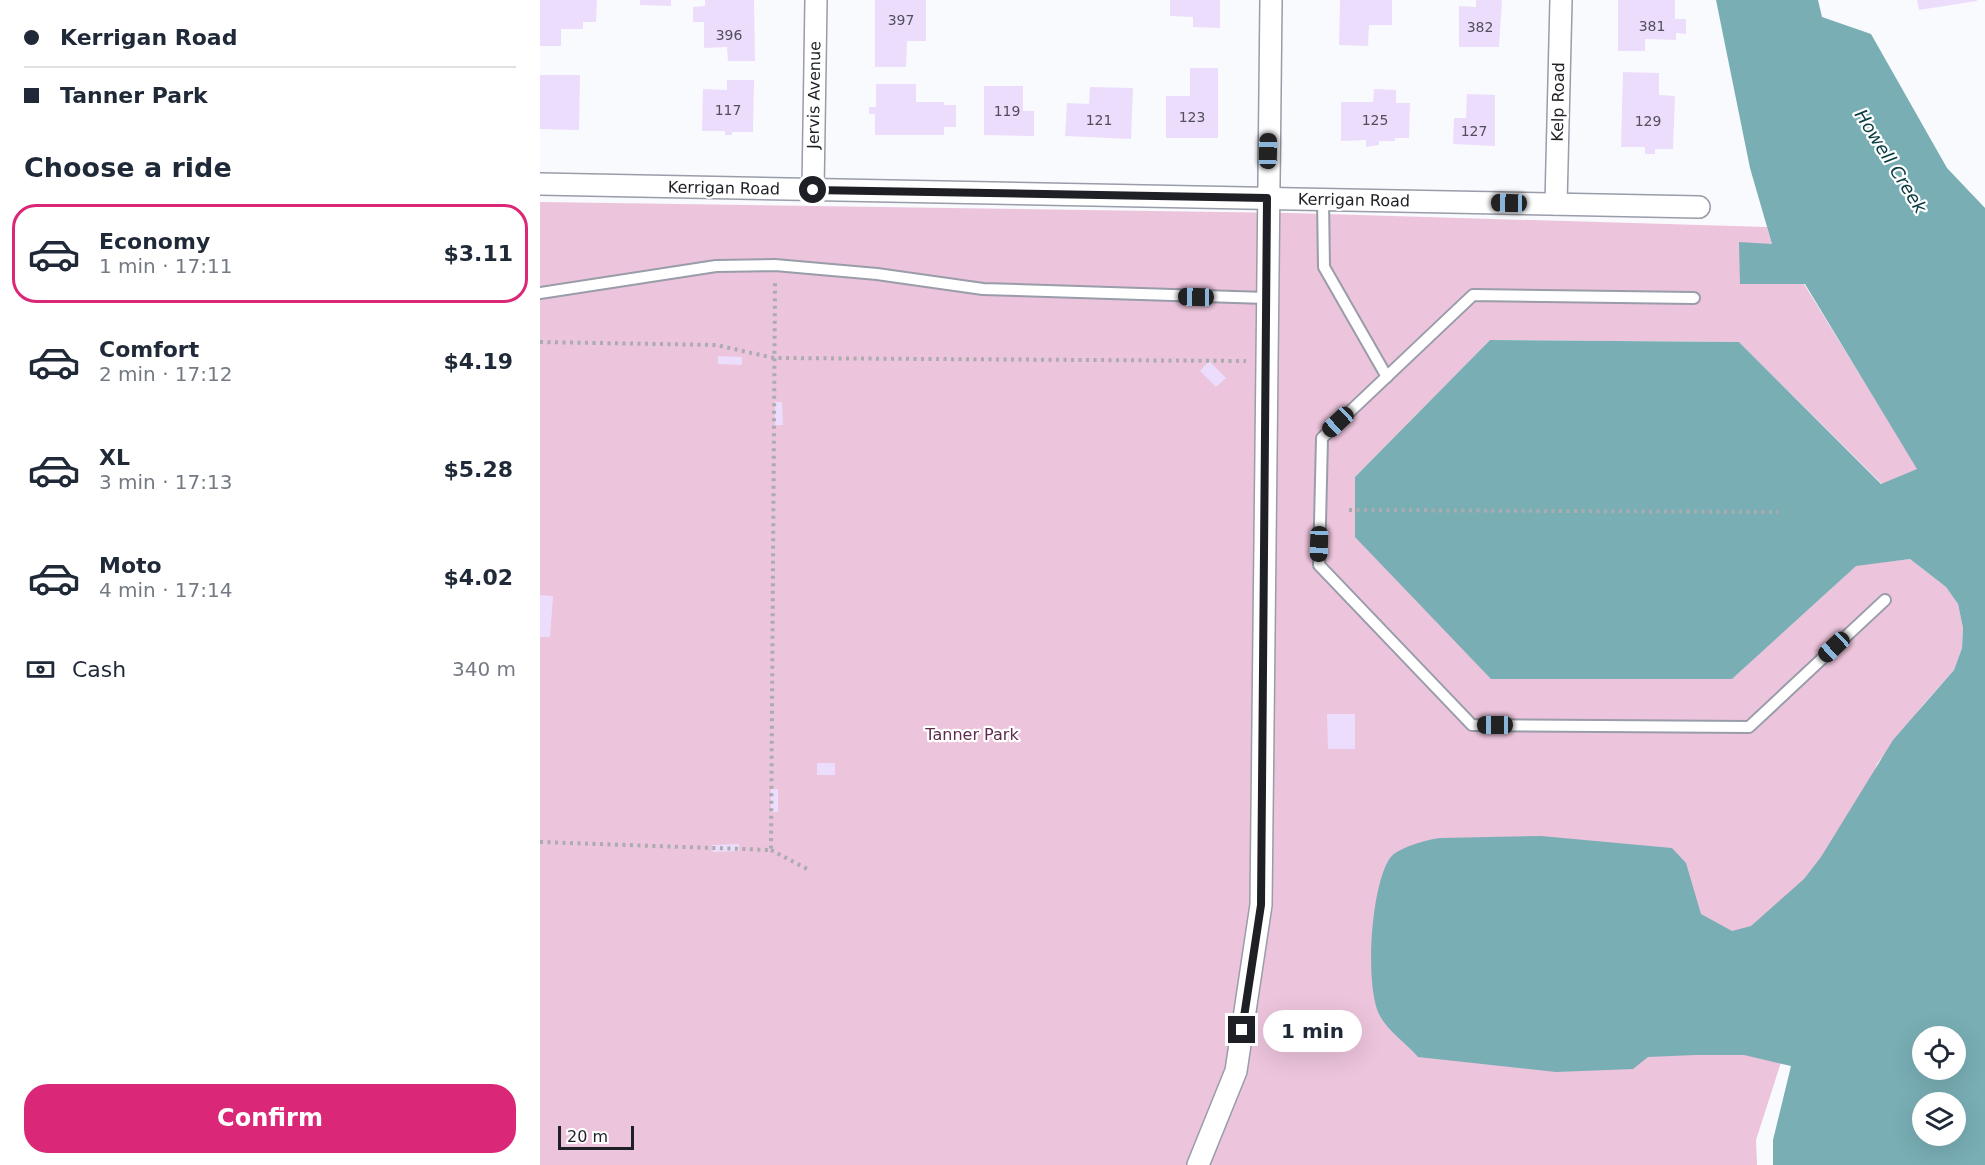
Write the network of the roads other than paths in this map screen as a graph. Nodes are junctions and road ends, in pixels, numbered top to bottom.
1 (816, 0) edge
2 (1271, 0) edge
3 (1561, 0) edge
4 (540, 184) edge
5 (813, 190) junction
6 (1267, 198) junction
7 (1323, 200) junction
8 (1556, 204) junction
9 (1699, 207) dead end
10 (540, 293) edge
11 (1266, 298) junction
12 (1694, 298) dead end
13 (1387, 377) junction
14 (1885, 600) dead end
15 (1198, 1165) edge

1 - 5 street, Jervis Avenue
2 - 6 street
3 - 8 street, Kelp Road
4 - 5 street, Kerrigan Road
5 - 6 street, Kerrigan Road
6 - 7 street, Kerrigan Road
6 - 11 street
7 - 8 street, Kerrigan Road
7 - 13 lane
8 - 9 street, Kerrigan Road
10 - 11 lane
11 - 15 street
12 - 13 lane
13 - 14 lane

